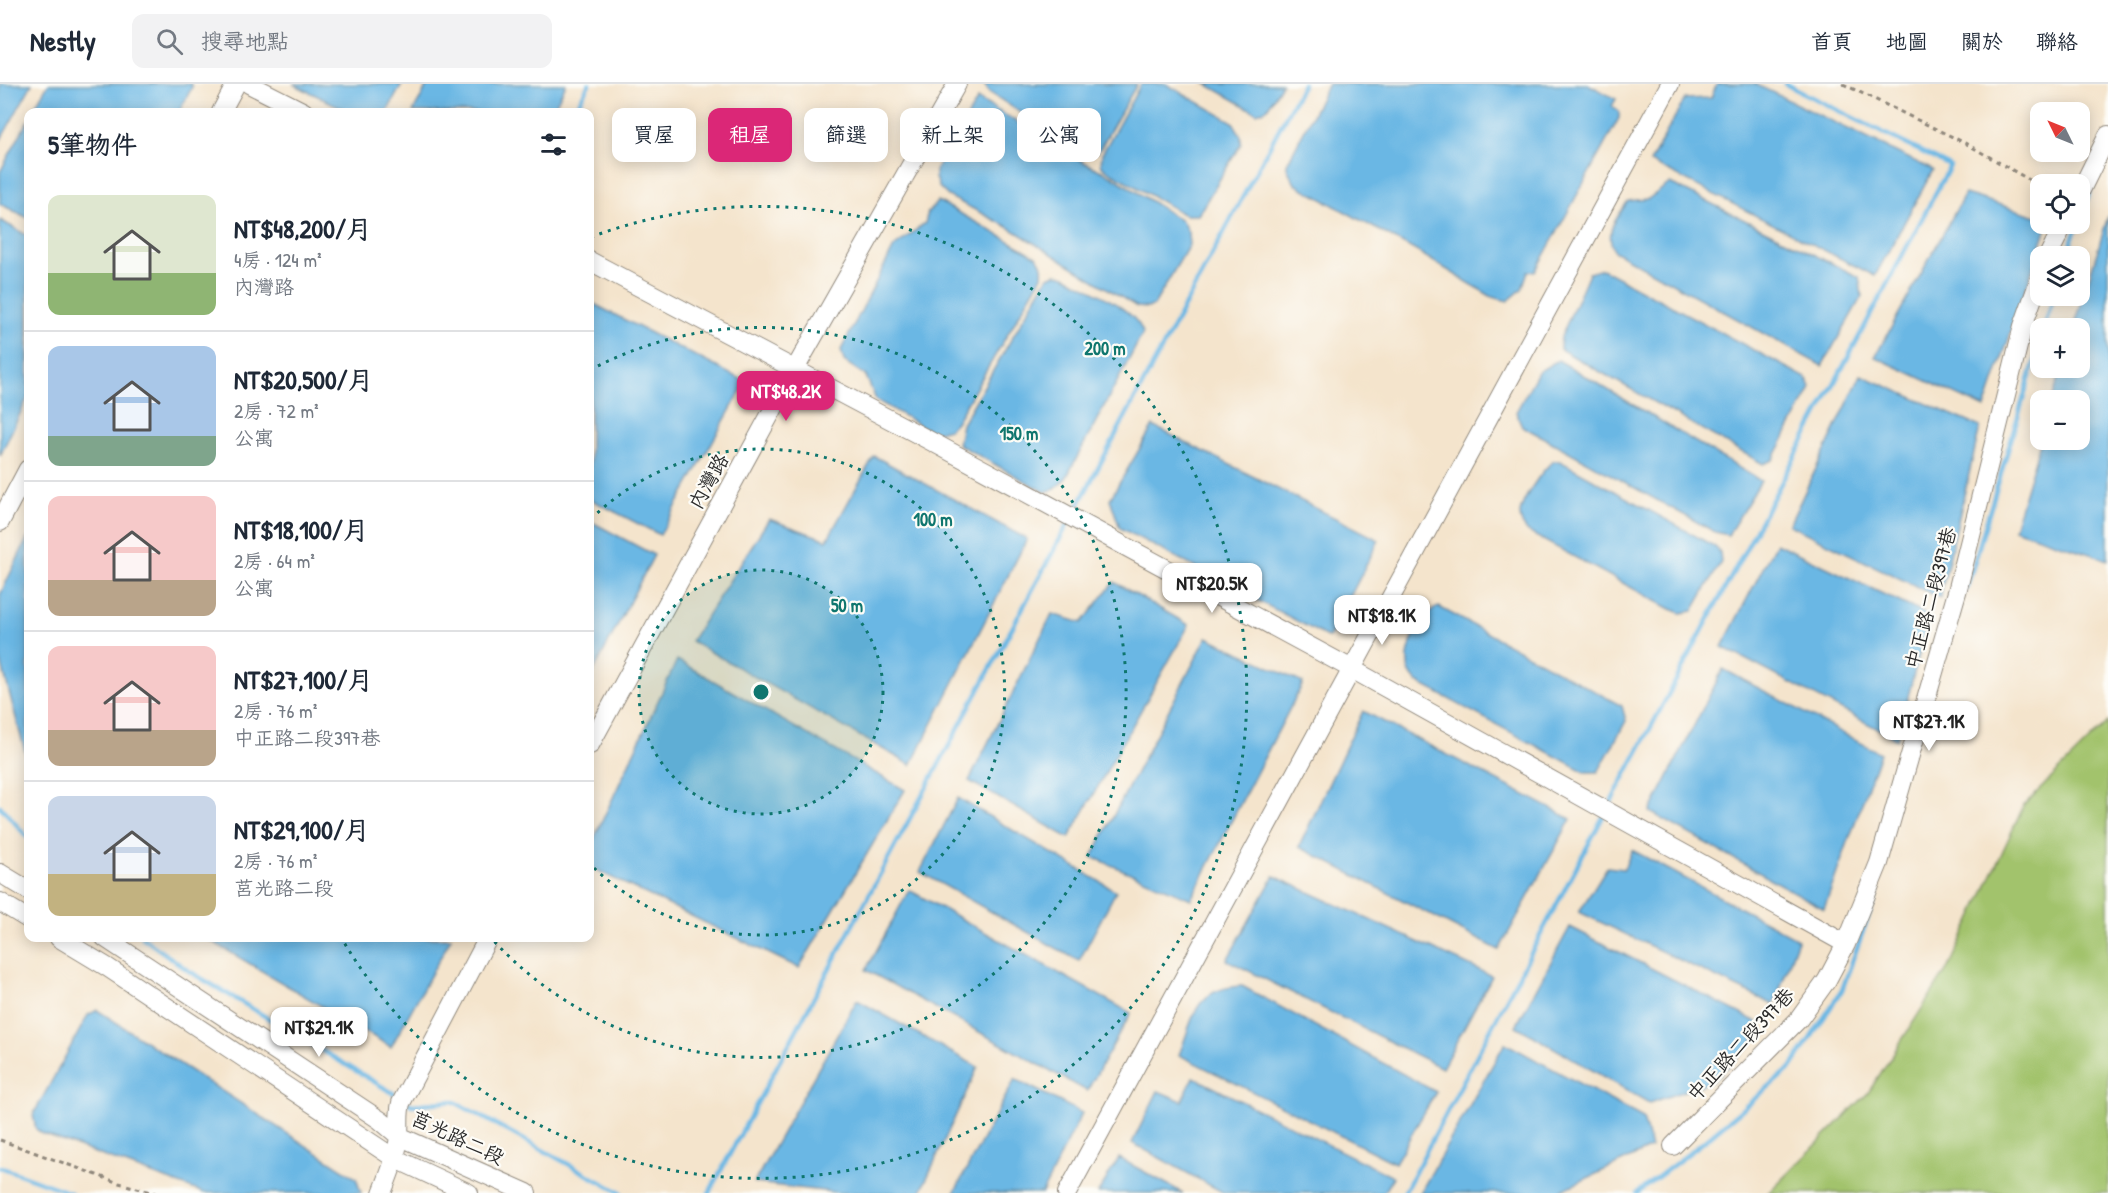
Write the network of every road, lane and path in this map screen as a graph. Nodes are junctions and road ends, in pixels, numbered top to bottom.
1 (236, 84) edge
2 (249, 84) edge
3 (957, 84) edge
4 (1670, 84) edge
5 (1843, 84) edge
6 (223, 108) edge
7 (296, 108) edge
8 (2108, 135) edge
9 (2089, 174) edge
10 (2030, 180) edge
11 (594, 263) edge
12 (2030, 306) edge
13 (795, 369) junction
14 (24, 477) edge
15 (0, 522) edge
16 (1350, 668) junction
17 (594, 738) edge
18 (0, 873) edge
19 (24, 888) edge
20 (0, 902) edge
21 (24, 917) edge
22 (66, 942) edge
23 (112, 942) edge
24 (486, 942) edge
25 (1846, 944) junction
26 (131, 954) junction
27 (107, 967) junction
28 (399, 1136) junction
29 (0, 1140) edge
30 (1673, 1146) dead end
31 (394, 1158) junction
32 (155, 1193) edge
33 (382, 1193) edge
34 (469, 1193) edge
35 (527, 1193) edge
36 (1067, 1193) edge

1 - 6 street
2 - 7 street
3 - 13 street, 內灣路
4 - 16 street
5 - 10 path
8 - 9 street
11 - 13 street
12 - 25 street, 中正路二段397巷
13 - 16 street
13 - 17 street, 內灣路
14 - 15 street
16 - 25 street
16 - 36 street
18 - 19 street
20 - 21 street
22 - 27 street
23 - 26 street, 莒光路二段
24 - 28 street
25 - 30 street, 中正路二段397巷
26 - 27 street
26 - 28 street, 莒光路二段
27 - 31 street
28 - 31 street
28 - 35 street, 莒光路二段
29 - 32 path
31 - 33 street
31 - 34 street

